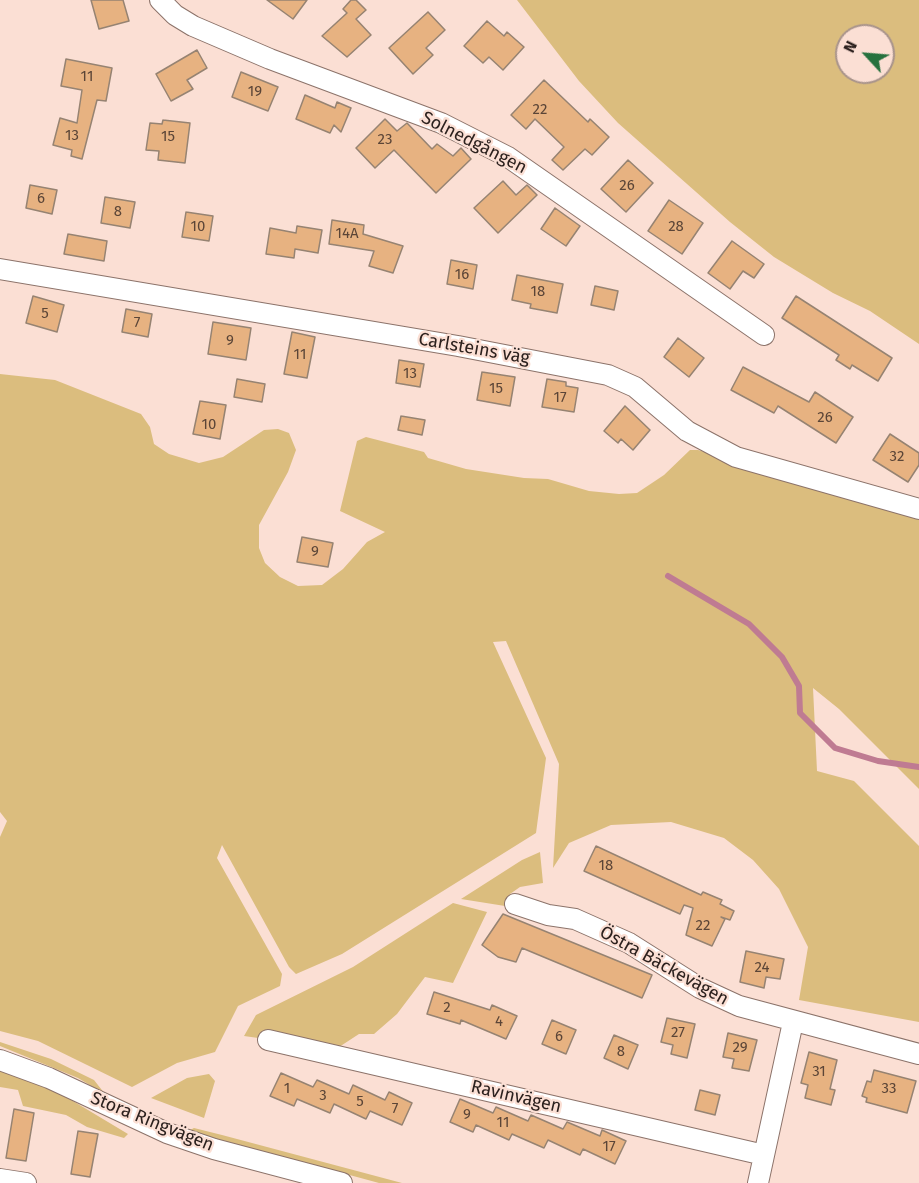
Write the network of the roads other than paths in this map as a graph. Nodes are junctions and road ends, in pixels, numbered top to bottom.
1 (160, 0) edge
2 (0, 268) edge
3 (764, 335) dead end
4 (919, 509) edge
5 (515, 904) dead end
6 (793, 1022) junction
7 (268, 1040) dead end
8 (919, 1054) edge
9 (0, 1059) edge
10 (764, 1155) junction
11 (0, 1179) edge
12 (26, 1183) edge
13 (342, 1183) edge
14 (758, 1183) edge

1 - 3 street, Solnedgången
2 - 4 street, Carlsteins väg
5 - 6 street, Östra Bäckevägen
6 - 8 street, Östra Bäckevägen
6 - 10 street
7 - 10 street, Ravinvägen
9 - 13 street, Stora Ringvägen
10 - 14 street
11 - 12 street

